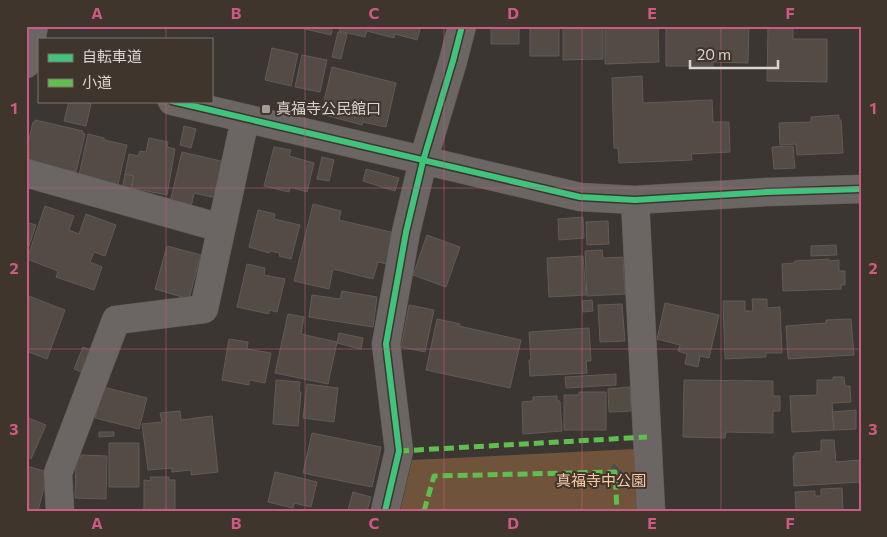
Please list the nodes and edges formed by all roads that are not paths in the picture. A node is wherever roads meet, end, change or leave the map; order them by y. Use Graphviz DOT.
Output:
graph roads {
  1 [pos="34,26"];
  2 [pos="462,26"];
  3 [pos="26,66"];
  4 [pos="38,70"];
  5 [pos="176,102"];
  6 [pos="245,119"];
  7 [pos="423,160"];
  8 [pos="26,173"];
  9 [pos="861,188"];
  10 [pos="635,200"];
  11 [pos="221,228"];
  12 [pos="60,511"];
  13 [pos="385,511"];
  14 [pos="651,511"];
  1 -- 3 [label="street"];
  2 -- 7 [label="street"];
  3 -- 4 [label="street"];
  5 -- 6 [label="street"];
  6 -- 7 [label="street"];
  6 -- 11 [label="street"];
  7 -- 10 [label="street"];
  7 -- 13 [label="street"];
  8 -- 11 [label="street"];
  9 -- 10 [label="street"];
  10 -- 14 [label="street"];
  11 -- 12 [label="street"];
}
